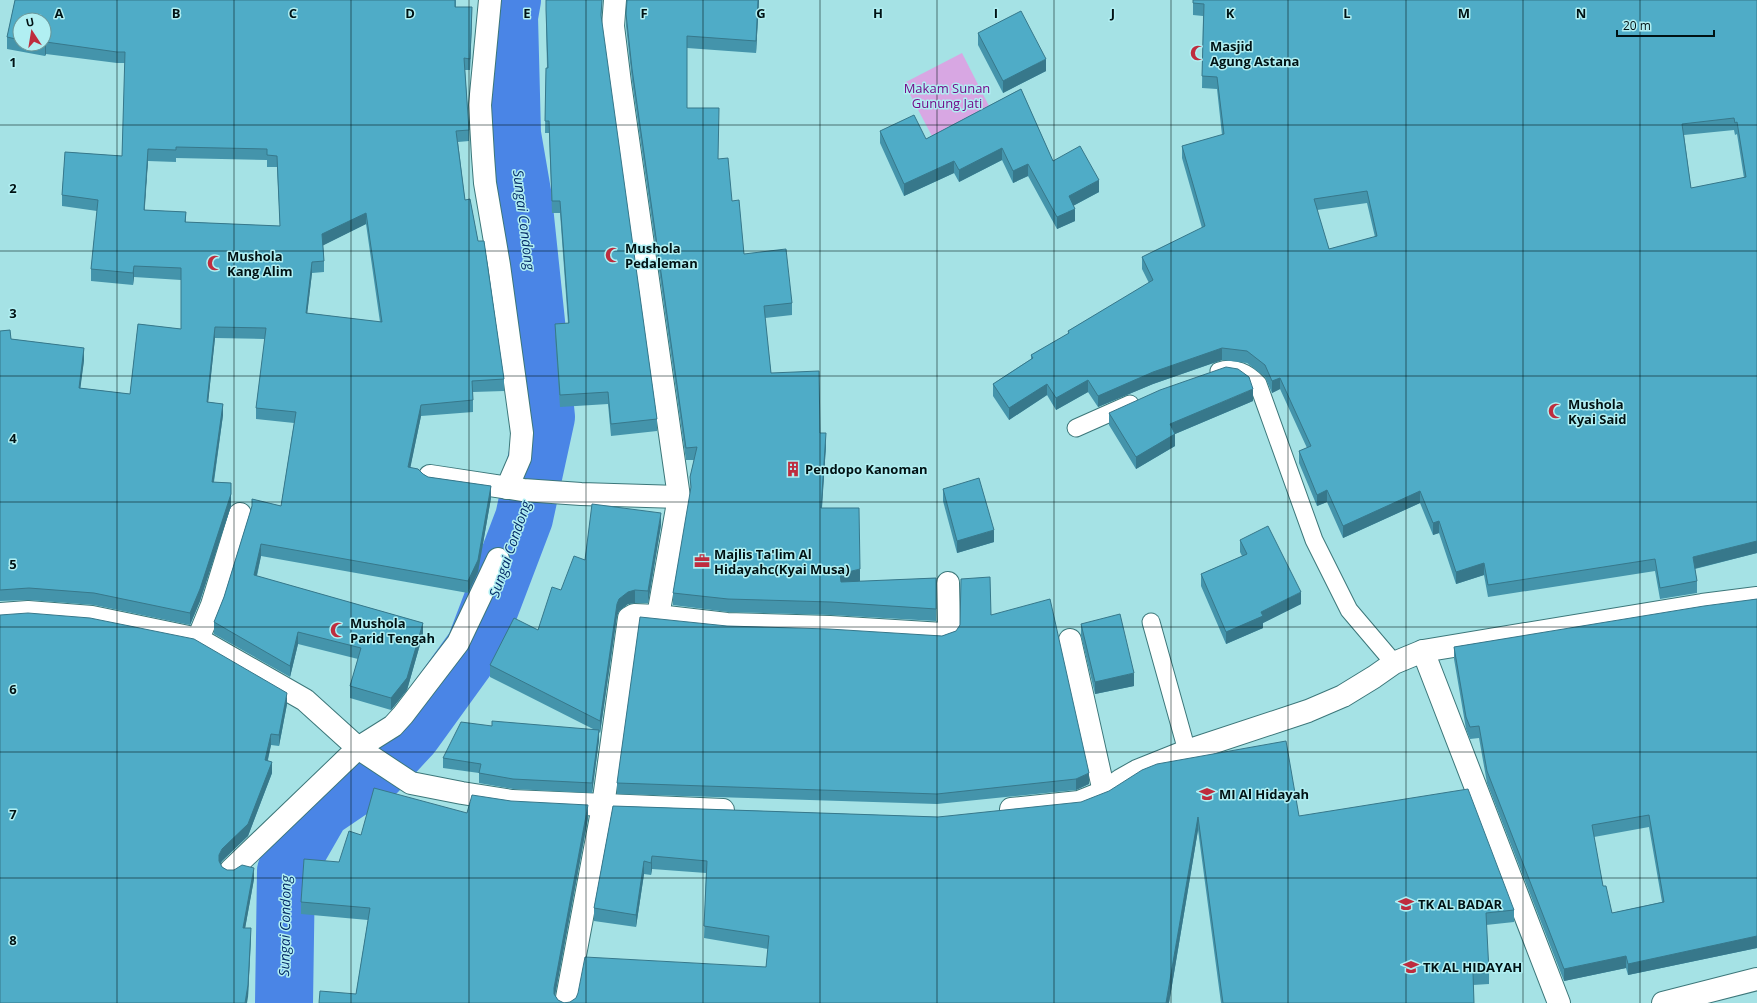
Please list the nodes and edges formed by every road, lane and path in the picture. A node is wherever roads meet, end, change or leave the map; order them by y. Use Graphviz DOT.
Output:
graph roads {
  1 [pos="490,0"];
  2 [pos="615,0"];
  3 [pos="1204,376"];
  4 [pos="1142,399"];
  5 [pos="1076,428"];
  6 [pos="430,476"];
  7 [pos="515,489"];
  8 [pos="679,497"];
  9 [pos="240,514"];
  10 [pos="498,559"];
  11 [pos="948,583"];
  12 [pos="1757,598"];
  13 [pos="0,614"];
  14 [pos="658,616"];
  15 [pos="1151,622"];
  16 [pos="198,639"];
  17 [pos="1070,640"];
  18 [pos="1423,652"];
  19 [pos="1394,663"];
  20 [pos="1187,751"];
  21 [pos="363,752"];
  22 [pos="1104,792"];
  23 [pos="603,806"];
  24 [pos="746,811"];
  25 [pos="992,812"];
  26 [pos="231,870"];
  27 [pos="1757,979"];
  28 [pos="566,1003"];
  29 [pos="1559,1003"];
  30 [pos="1663,1003"];
  1 -- 7 [label="street"];
  2 -- 8 [label="street"];
  3 -- 19 [label="lane"];
  4 -- 5 [label="lane"];
  6 -- 7 [label="street"];
  7 -- 8 [label="street"];
  8 -- 14 [label="street"];
  9 -- 16 [label="street"];
  10 -- 21 [label="street"];
  11 -- 14 [label="street"];
  12 -- 18 [label="street"];
  13 -- 16 [label="street"];
  14 -- 23 [label="street"];
  15 -- 20 [label="lane"];
  16 -- 21 [label="street"];
  17 -- 22 [label="street"];
  18 -- 19 [label="street"];
  18 -- 29 [label="street"];
  19 -- 20 [label="street"];
  20 -- 22 [label="street"];
  21 -- 23 [label="street"];
  21 -- 26 [label="street"];
  22 -- 25 [label="street"];
  23 -- 24 [label="street"];
  23 -- 28 [label="street"];
  27 -- 30 [label="street"];
}
